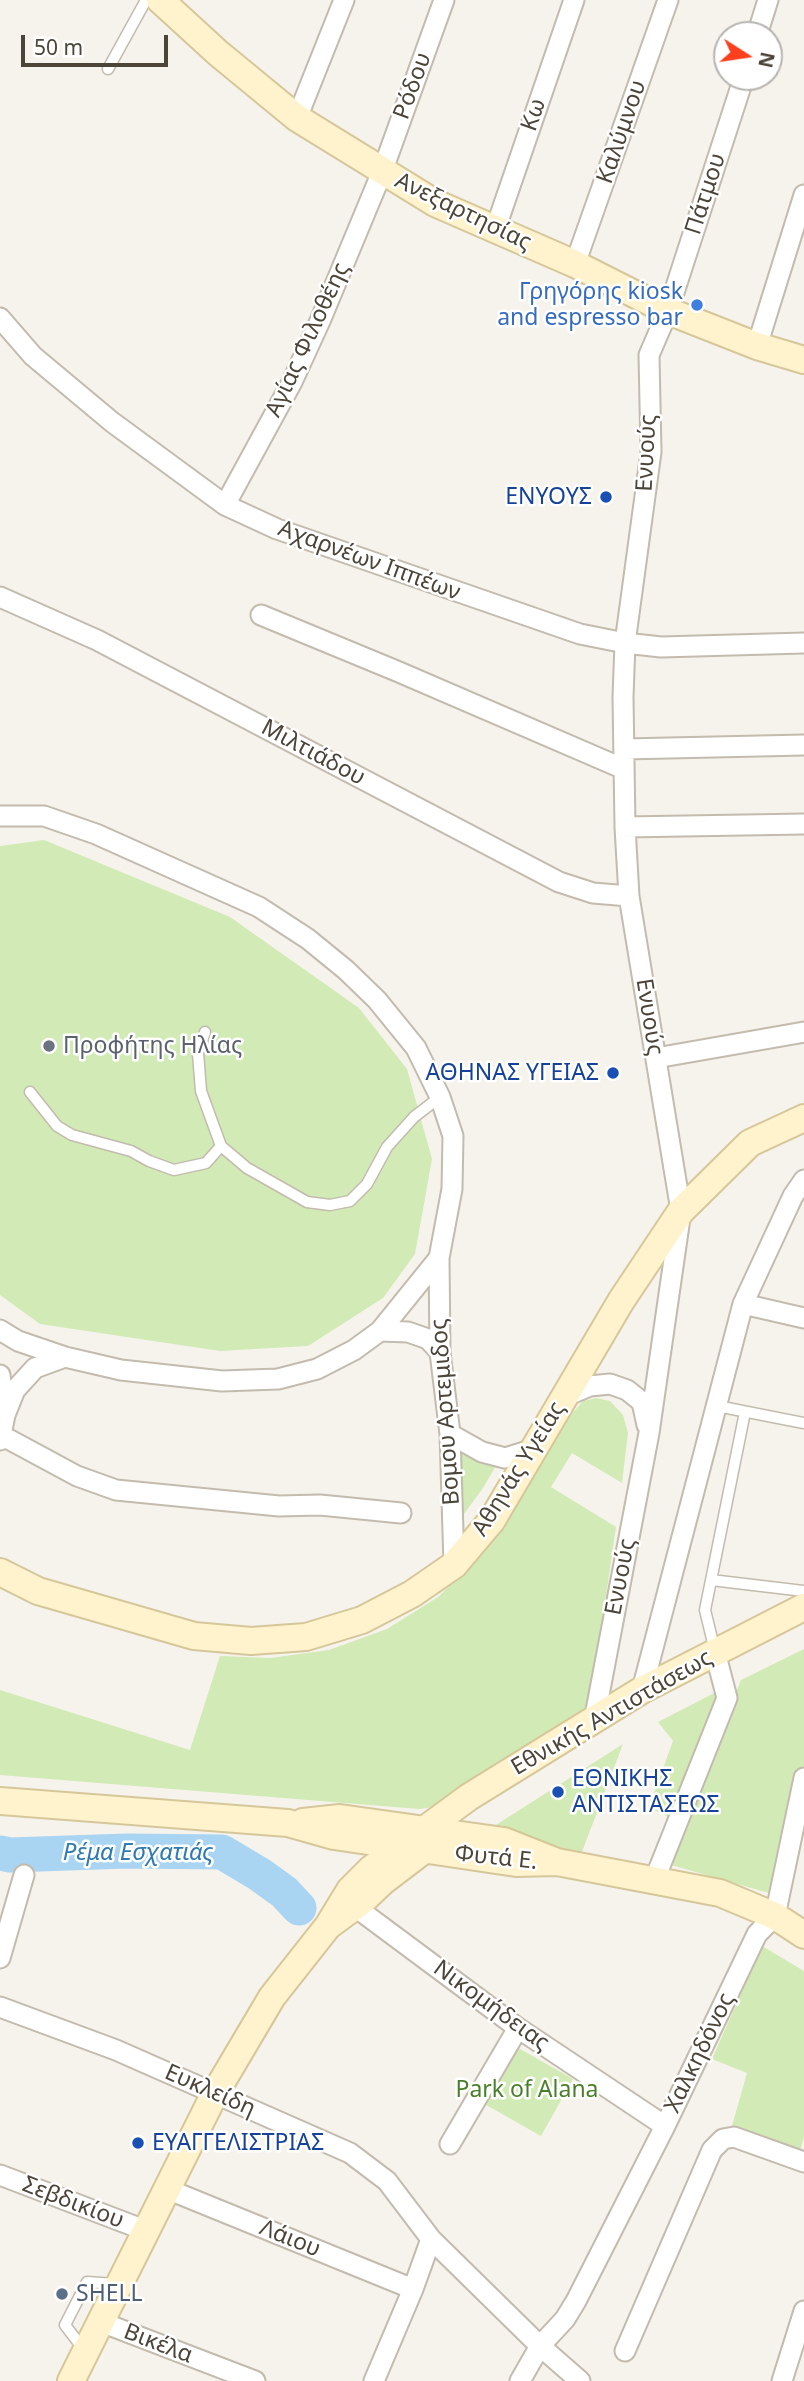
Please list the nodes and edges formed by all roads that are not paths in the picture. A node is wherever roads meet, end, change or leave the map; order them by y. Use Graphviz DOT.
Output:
graph roads {
  1 [pos="146,0"];
  2 [pos="160,0"];
  3 [pos="344,0"];
  4 [pos="444,0"];
  5 [pos="574,0"];
  6 [pos="668,0"];
  7 [pos="768,0"];
  8 [pos="184,9"];
  9 [pos="761,21"];
  10 [pos="108,69"];
  11 [pos="739,91"];
  12 [pos="297,118"];
  13 [pos="382,172"];
  14 [pos="804,195"];
  15 [pos="495,230"];
  16 [pos="575,264"];
  17 [pos="668,311"];
  18 [pos="0,318"];
  19 [pos="757,346"];
  20 [pos="804,360"];
  21 [pos="225,505"];
  22 [pos="0,597"];
  23 [pos="261,615"];
  24 [pos="625,643"];
  25 [pos="804,643"];
  26 [pos="804,745"];
  27 [pos="624,748"];
  28 [pos="624,769"];
  29 [pos="0,816"];
  30 [pos="804,824"];
  31 [pos="625,827"];
  32 [pos="629,896"];
  33 [pos="205,1032"];
  34 [pos="804,1032"];
  35 [pos="656,1058"];
  36 [pos="30,1092"];
  37 [pos="440,1097"];
  38 [pos="804,1118"];
  39 [pos="221,1146"];
  40 [pos="800,1191"];
  41 [pos="681,1211"];
  42 [pos="439,1258"];
  43 [pos="743,1304"];
  44 [pos="804,1318"];
  45 [pos="0,1330"];
  46 [pos="380,1331"];
  47 [pos="440,1352"];
  48 [pos="65,1357"];
  49 [pos="0,1375"];
  50 [pos="566,1396"];
  51 [pos="717,1406"];
  52 [pos="745,1412"];
  53 [pos="5,1415"];
  54 [pos="804,1423"];
  55 [pos="649,1433"];
  56 [pos="450,1434"];
  57 [pos="1,1437"];
  58 [pos="534,1449"];
  59 [pos="401,1513"];
  60 [pos="454,1565"];
  61 [pos="0,1572"];
  62 [pos="711,1580"];
  63 [pos="804,1591"];
  64 [pos="804,1607"];
  65 [pos="715,1652"];
  66 [pos="642,1690"];
  67 [pos="594,1721"];
  68 [pos="804,1778"];
  69 [pos="0,1801"];
  70 [pos="288,1824"];
  71 [pos="334,1836"];
  72 [pos="417,1841"];
  73 [pos="24,1875"];
  74 [pos="654,1881"];
  75 [pos="352,1898"];
  76 [pos="775,1916"];
  77 [pos="804,1936"];
  78 [pos="0,1958"];
  79 [pos="0,2007"];
  80 [pos="518,2028"];
  81 [pos="214,2095"];
  82 [pos="665,2126"];
  83 [pos="450,2144"];
  84 [pos="804,2162"];
  85 [pos="0,2175"];
  86 [pos="167,2189"];
  87 [pos="147,2231"];
  88 [pos="431,2239"];
  89 [pos="119,2285"];
  90 [pos="413,2289"];
  91 [pos="804,2311"];
  92 [pos="101,2322"];
  93 [pos="540,2346"];
  94 [pos="625,2351"];
  95 [pos="86,2353"];
  96 [pos="71,2381"];
  97 [pos="255,2381"];
  98 [pos="374,2381"];
  99 [pos="520,2381"];
  100 [pos="580,2381"];
  101 [pos="782,2381"];
  1 -- 10 [label="lane"];
  2 -- 8 [label="street, Ανεξαρτησίας"];
  3 -- 12 [label="street"];
  4 -- 13 [label="street, Ρόδου"];
  5 -- 15 [label="street, Κω"];
  6 -- 16 [label="street, Καλύμνου"];
  7 -- 9 [label="street"];
  8 -- 12 [label="street, Ανεξαρτησίας"];
  11 -- 17 [label="street, Πάτμου"];
  12 -- 13 [label="street, Ανεξαρτησίας"];
  13 -- 15 [label="street, Ανεξαρτησίας"];
  13 -- 21 [label="street, Αγίας Φιλοθέης"];
  14 -- 19 [label="street"];
  15 -- 16 [label="street, Ανεξαρτησίας"];
  16 -- 17 [label="street, Ανεξαρτησίας"];
  17 -- 19 [label="street, Ανεξαρτησίας"];
  17 -- 24 [label="street, Ενυούς"];
  18 -- 21 [label="street, Αχαρνέων Ιππέων"];
  19 -- 20 [label="street, Ανεξαρτησίας"];
  21 -- 24 [label="street, Αχαρνέων Ιππέων"];
  22 -- 32 [label="street, Μιλτιάδου"];
  23 -- 28 [label="street"];
  24 -- 25 [label="street, Αχαρνέων Ιππέων"];
  24 -- 27 [label="street, Ενυούς"];
  26 -- 27 [label="street"];
  27 -- 28 [label="street, Ενυούς"];
  28 -- 31 [label="street, Ενυούς"];
  29 -- 37 [label="street, Βομου Αρτεμιδος"];
  30 -- 31 [label="street"];
  31 -- 32 [label="street, Ενυούς"];
  32 -- 35 [label="street, Ενυούς"];
  33 -- 39 [label="lane"];
  34 -- 35 [label="street"];
  35 -- 41 [label="street, Ενυούς"];
  36 -- 39 [label="lane"];
  37 -- 39 [label="lane"];
  37 -- 42 [label="street, Βομου Αρτεμιδος"];
  38 -- 41 [label="street, Αθηνάς Υγείας"];
  40 -- 43 [label="street"];
  41 -- 50 [label="street, Αθηνάς Υγείας"];
  41 -- 55 [label="street, Ενυούς"];
  42 -- 46 [label="street"];
  42 -- 47 [label="street, Βομου Αρτεμιδος"];
  43 -- 44 [label="street"];
  43 -- 51 [label="street"];
  45 -- 48 [label="street"];
  46 -- 47 [label="street"];
  46 -- 48 [label="street"];
  47 -- 56 [label="street, Βομου Αρτεμιδος"];
  48 -- 53 [label="street"];
  49 -- 53 [label="street"];
  50 -- 55 [label="street"];
  50 -- 58 [label="street, Αθηνάς Υγείας"];
  51 -- 52 [label="lane"];
  51 -- 66 [label="street"];
  52 -- 54 [label="lane"];
  52 -- 62 [label="lane"];
  53 -- 57 [label="street"];
  55 -- 67 [label="street, Ενυούς"];
  56 -- 58 [label="street"];
  56 -- 60 [label="street, Βομου Αρτεμιδος"];
  57 -- 59 [label="street"];
  58 -- 60 [label="street, Αθηνάς Υγείας"];
  60 -- 61 [label="street, Αθηνάς Υγείας"];
  62 -- 63 [label="lane"];
  62 -- 65 [label="lane"];
  64 -- 65 [label="street, Εθνικής Αντιστάσεως"];
  65 -- 66 [label="street, Εθνικής Αντιστάσεως"];
  65 -- 74 [label="street"];
  66 -- 67 [label="street, Εθνικής Αντιστάσεως"];
  67 -- 72 [label="street, Εθνικής Αντιστάσεως"];
  68 -- 76 [label="street, Χαλκηδόνος"];
  69 -- 70 [label="street, Φυτά Ε."];
  70 -- 71 [label="street, Φυτά Ε."];
  70 -- 72 [label="street, Φυτά Ε."];
  71 -- 72 [label="street, Φυτά Ε."];
  71 -- 75 [label="street"];
  72 -- 74 [label="street, Φυτά Ε."];
  72 -- 75 [label="street, Εθνικής Αντιστάσεως"];
  73 -- 78 [label="street"];
  74 -- 76 [label="street, Φυτά Ε."];
  75 -- 80 [label="street, Νικομήδειας"];
  75 -- 81 [label="street, Εθνικής Αντιστάσεως"];
  76 -- 77 [label="street, Φυτά Ε."];
  76 -- 82 [label="street, Χαλκηδόνος"];
  79 -- 81 [label="street, Ευκλείδη"];
  80 -- 82 [label="street, Νικομήδειας"];
  80 -- 83 [label="street"];
  81 -- 86 [label="street, Εθνικής Αντιστάσεως"];
  81 -- 88 [label="street, Ευκλείδη"];
  82 -- 93 [label="street, Χαλκηδόνος"];
  84 -- 94 [label="street"];
  85 -- 87 [label="street, Σεβδικίου"];
  86 -- 87 [label="street, Εθνικής Αντιστάσεως"];
  86 -- 90 [label="street, Λάιου"];
  87 -- 89 [label="street, Εθνικής Αντιστάσεως"];
  88 -- 90 [label="street"];
  88 -- 93 [label="street, Ευκλείδη"];
  89 -- 92 [label="street, Εθνικής Αντιστάσεως"];
  89 -- 95 [label="lane"];
  90 -- 98 [label="street"];
  91 -- 101 [label="street"];
  92 -- 95 [label="street, Εθνικής Αντιστάσεως"];
  92 -- 97 [label="street, Βικέλα"];
  93 -- 99 [label="street, Χαλκηδόνος"];
  93 -- 100 [label="street, Ευκλείδη"];
  95 -- 96 [label="street, Εθνικής Αντιστάσεως"];
}
